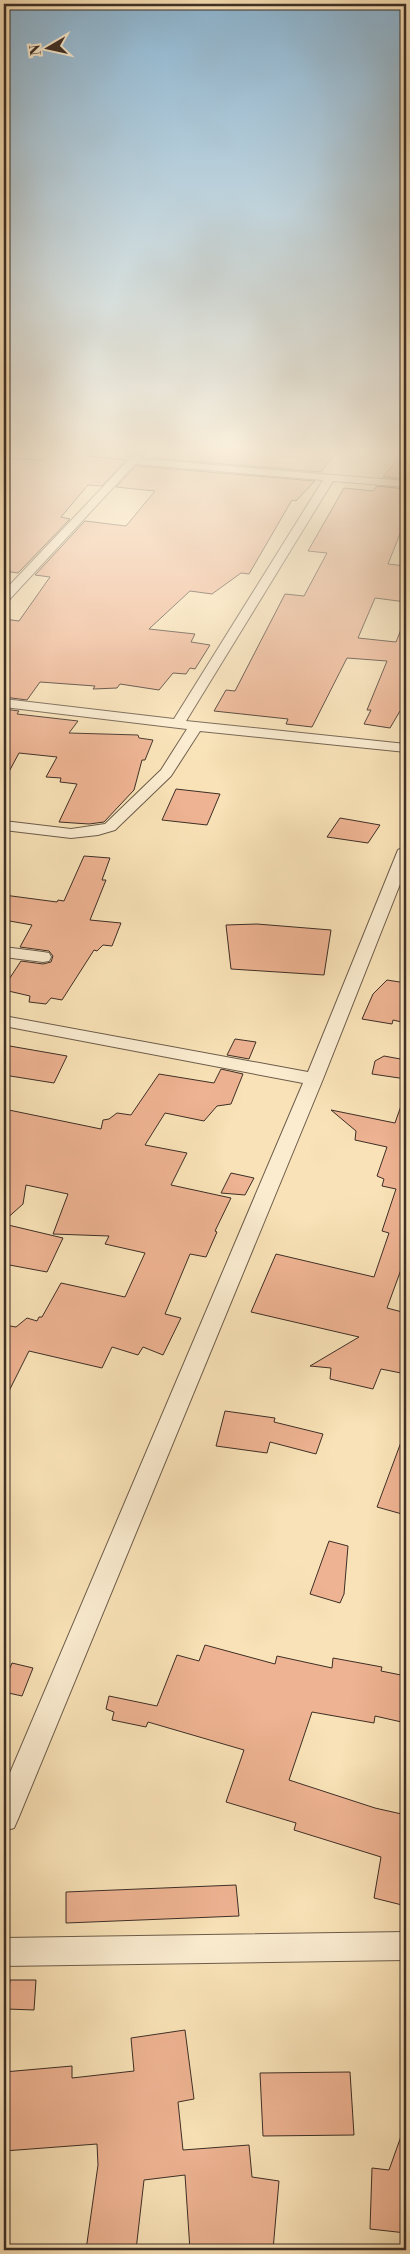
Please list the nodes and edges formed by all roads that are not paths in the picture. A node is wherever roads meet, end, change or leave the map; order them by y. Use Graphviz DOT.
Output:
graph roads {
  1 [pos="45,554"];
  2 [pos="283,554"];
  3 [pos="4,598"];
  4 [pos="4,703"];
  5 [pos="178,723"];
  6 [pos="196,726"];
  7 [pos="406,748"];
  8 [pos="4,826"];
  9 [pos="406,850"];
  10 [pos="4,952"];
  11 [pos="43,958"];
  12 [pos="4,1021"];
  13 [pos="314,1079"];
  14 [pos="4,1819"];
  15 [pos="406,1946"];
  16 [pos="4,1952"];
  1 -- 3 [label="street"];
  2 -- 5 [label="street"];
  4 -- 5 [label="street"];
  5 -- 6 [label="street"];
  6 -- 7 [label="street"];
  6 -- 8 [label="street"];
  9 -- 13 [label="street"];
  10 -- 11 [label="street"];
  12 -- 13 [label="street"];
  13 -- 14 [label="street"];
  15 -- 16 [label="street"];
}
